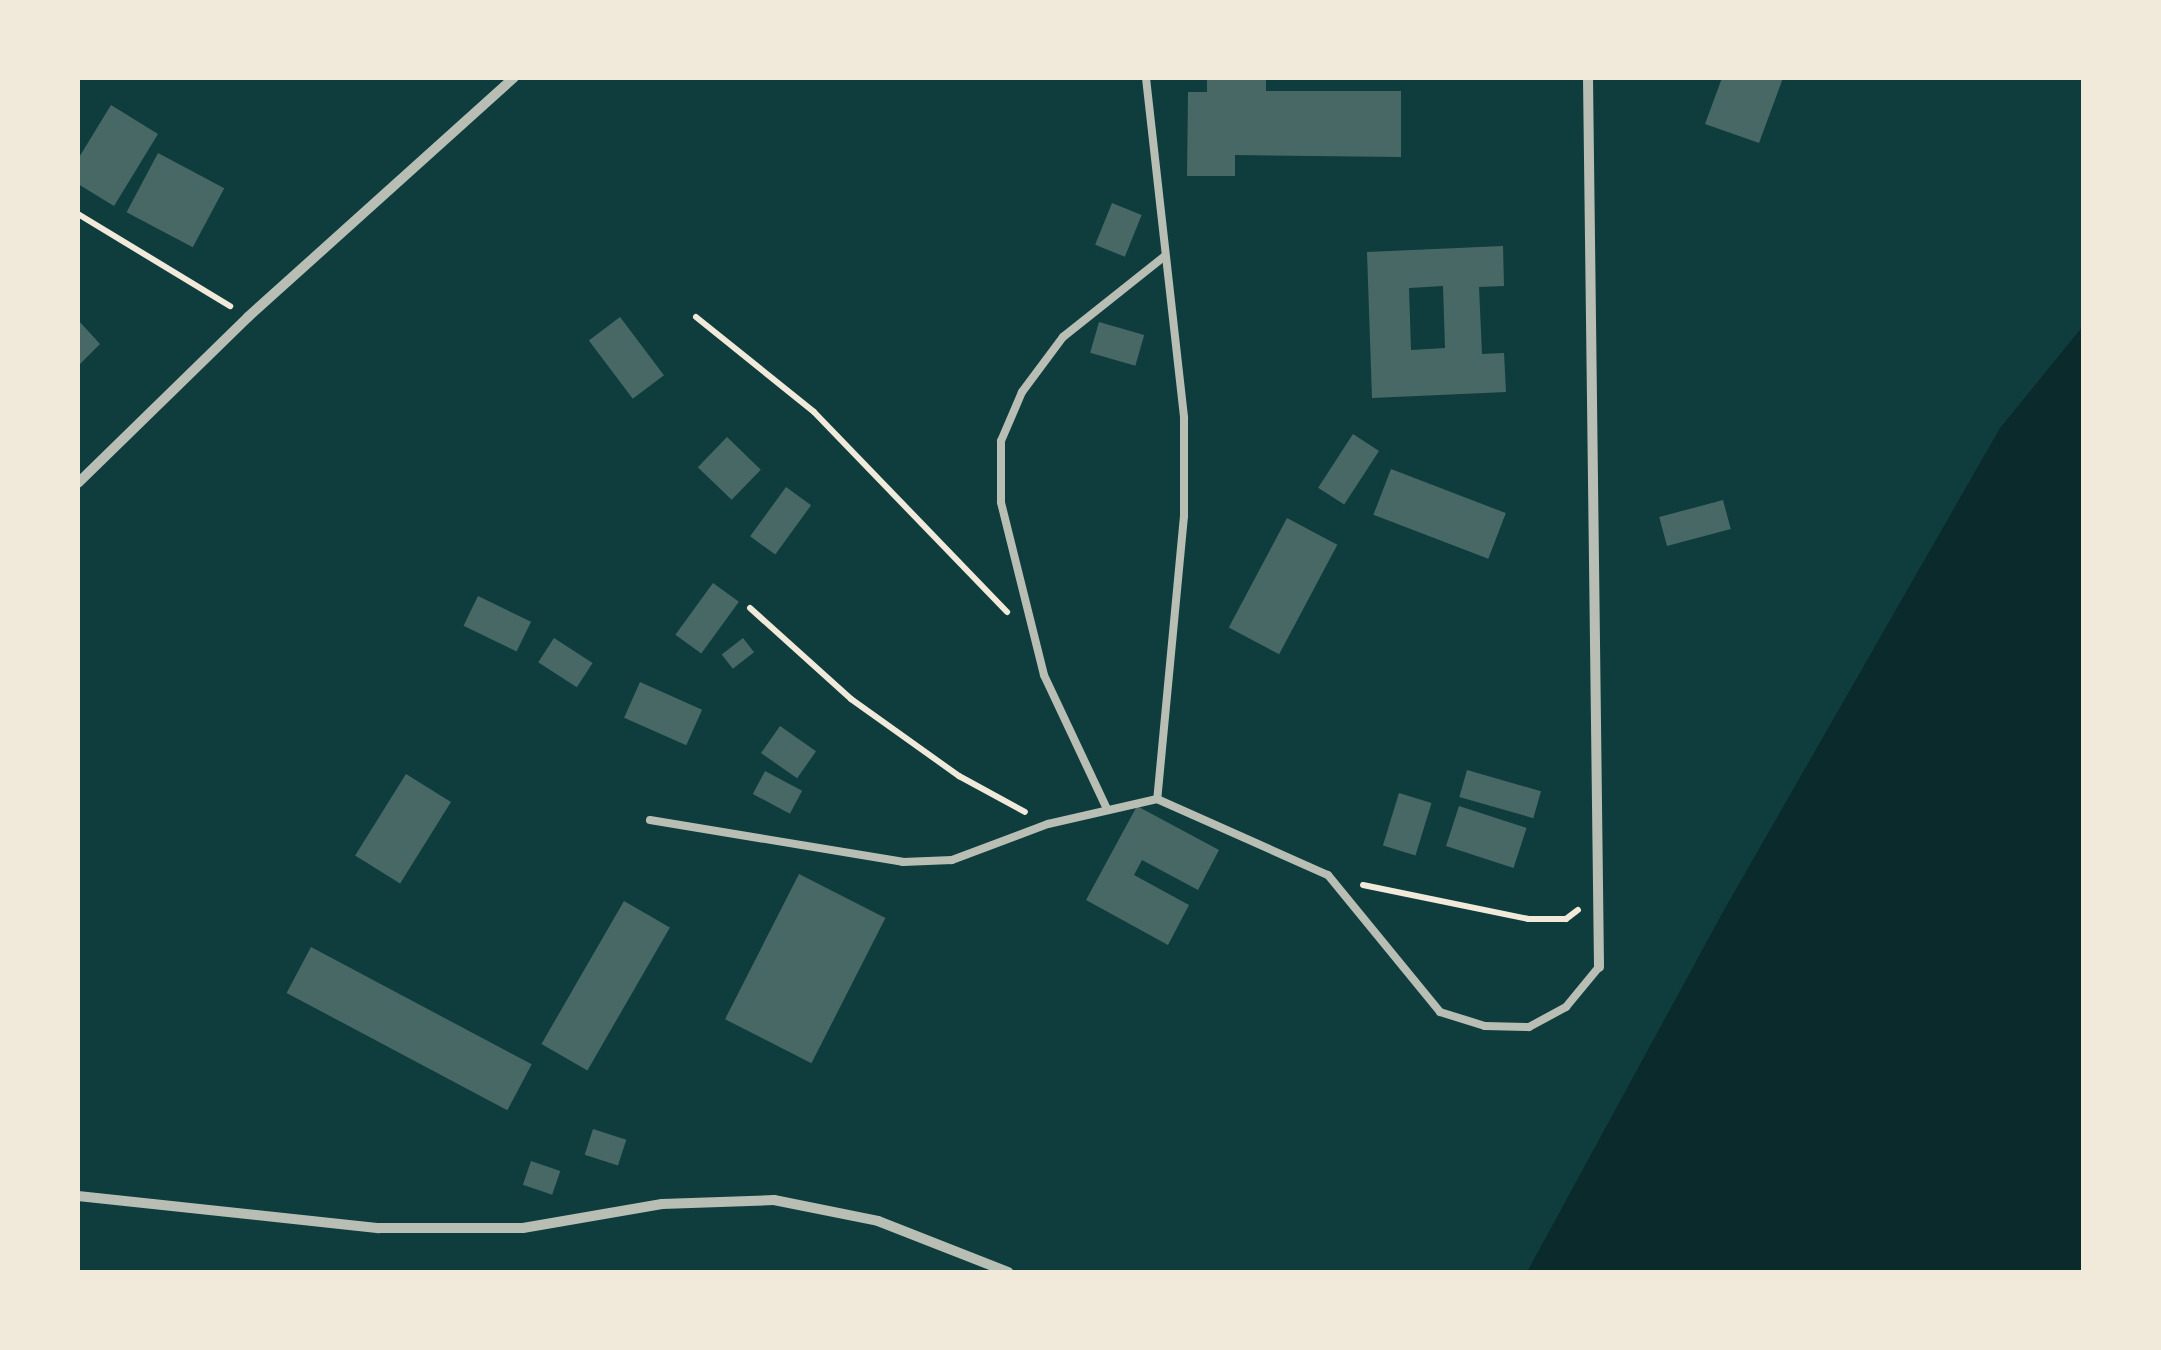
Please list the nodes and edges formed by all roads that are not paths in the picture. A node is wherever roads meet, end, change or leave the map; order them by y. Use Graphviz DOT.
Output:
graph roads {
  1 [pos="513,78"];
  2 [pos="1146,78"];
  3 [pos="1588,78"];
  4 [pos="1165,256"];
  5 [pos="78,483"];
  6 [pos="1157,800"];
  7 [pos="1107,810"];
  8 [pos="650,820"];
  9 [pos="1599,966"];
  10 [pos="78,1196"];
  11 [pos="1008,1272"];
  1 -- 5 [label="street"];
  2 -- 4 [label="lane"];
  3 -- 9 [label="street"];
  4 -- 6 [label="lane"];
  4 -- 7 [label="lane"];
  6 -- 7 [label="lane"];
  6 -- 9 [label="lane"];
  7 -- 8 [label="lane"];
  10 -- 11 [label="street"];
}
